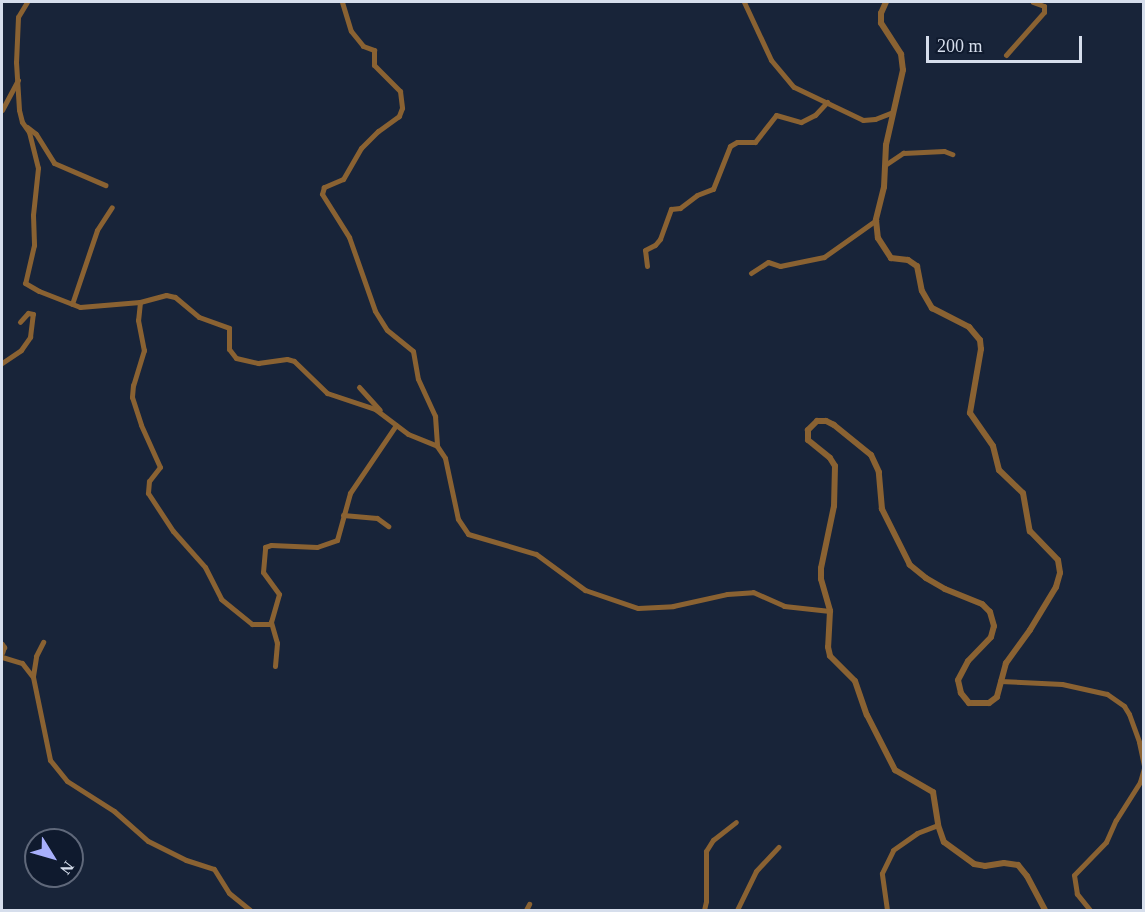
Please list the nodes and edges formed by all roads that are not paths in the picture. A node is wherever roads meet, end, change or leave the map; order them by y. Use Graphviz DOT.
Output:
graph roads {
  1 [pos="27,2"];
  2 [pos="342,2"];
  3 [pos="744,2"];
  4 [pos="886,2"];
  5 [pos="1033,2"];
  6 [pos="1006,55"];
  7 [pos="18,80"];
  8 [pos="826,102"];
  9 [pos="2,110"];
  10 [pos="893,112"];
  11 [pos="22,122"];
  12 [pos="952,153"];
  13 [pos="884,166"];
  14 [pos="105,185"];
  15 [pos="112,207"];
  16 [pos="876,220"];
  17 [pos="647,266"];
  18 [pos="751,273"];
  19 [pos="140,302"];
  20 [pos="72,304"];
  21 [pos="21,322"];
  22 [pos="2,363"];
  23 [pos="359,387"];
  24 [pos="383,414"];
  25 [pos="396,425"];
  26 [pos="437,446"];
  27 [pos="343,516"];
  28 [pos="388,526"];
  29 [pos="830,611"];
  30 [pos="271,624"];
  31 [pos="43,642"];
  32 [pos="2,644"];
  33 [pos="2,655"];
  34 [pos="275,666"];
  35 [pos="33,677"];
  36 [pos="1000,681"];
  37 [pos="1143,767"];
  38 [pos="736,822"];
  39 [pos="938,825"];
  40 [pos="778,847"];
  41 [pos="529,904"];
  42 [pos="250,910"];
  43 [pos="526,910"];
  44 [pos="704,910"];
  45 [pos="736,910"];
  46 [pos="887,910"];
  47 [pos="1045,910"];
  48 [pos="1090,910"];
  1 -- 7 [label="street"];
  2 -- 26 [label="street"];
  3 -- 8 [label="street"];
  4 -- 10 [label="street"];
  5 -- 6 [label="street"];
  7 -- 9 [label="street"];
  7 -- 11 [label="street"];
  8 -- 10 [label="street"];
  8 -- 17 [label="street"];
  10 -- 13 [label="street"];
  11 -- 14 [label="street"];
  11 -- 20 [label="street"];
  12 -- 13 [label="street"];
  13 -- 16 [label="street"];
  15 -- 20 [label="street"];
  16 -- 18 [label="street"];
  16 -- 36 [label="street"];
  19 -- 20 [label="street"];
  19 -- 24 [label="street"];
  19 -- 30 [label="street"];
  21 -- 22 [label="street"];
  23 -- 24 [label="street"];
  24 -- 25 [label="street"];
  25 -- 26 [label="street"];
  25 -- 27 [label="street"];
  26 -- 29 [label="street"];
  27 -- 28 [label="street"];
  27 -- 30 [label="street"];
  29 -- 36 [label="street"];
  29 -- 39 [label="street"];
  30 -- 34 [label="street"];
  31 -- 35 [label="street"];
  32 -- 33 [label="street"];
  33 -- 35 [label="street"];
  35 -- 42 [label="street"];
  36 -- 37 [label="street"];
  37 -- 48 [label="street"];
  38 -- 44 [label="street"];
  39 -- 46 [label="street"];
  39 -- 47 [label="street"];
  40 -- 45 [label="street"];
  41 -- 43 [label="street"];
}
